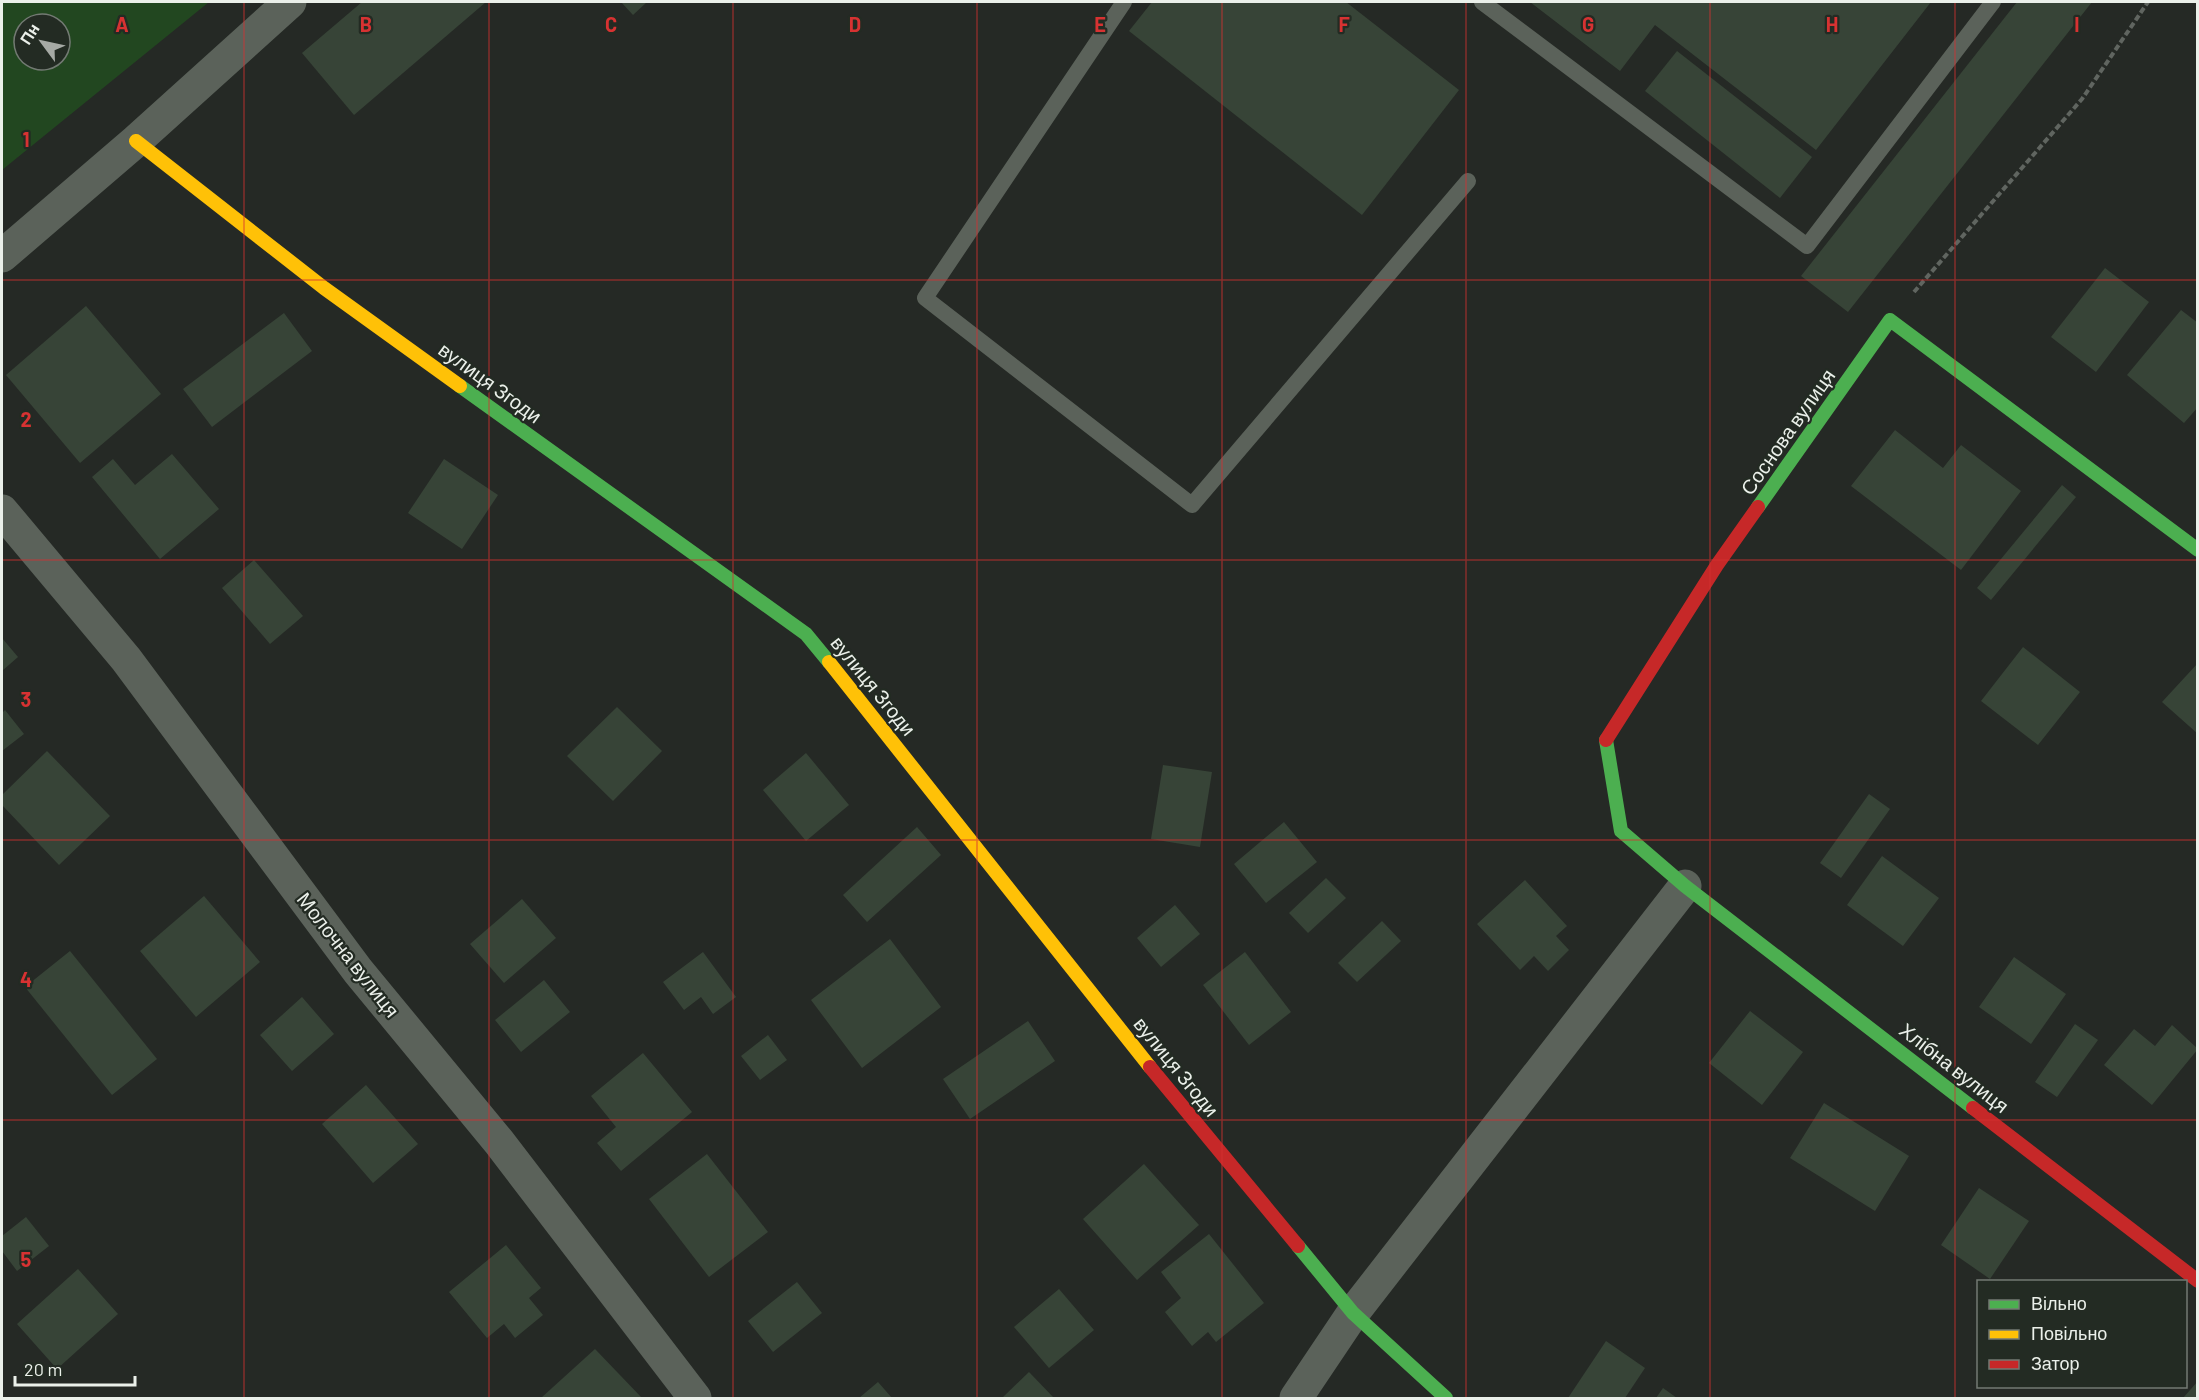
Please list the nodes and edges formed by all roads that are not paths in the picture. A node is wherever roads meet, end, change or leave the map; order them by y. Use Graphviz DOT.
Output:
graph roads {
  1 [pos="290,2"];
  2 [pos="1124,2"];
  3 [pos="1482,2"];
  4 [pos="1993,2"];
  5 [pos="136,141"];
  6 [pos="1468,181"];
  7 [pos="2,256"];
  8 [pos="2,511"];
  9 [pos="2198,550"];
  10 [pos="1685,886"];
  11 [pos="2198,1281"];
  12 [pos="1353,1313"];
  13 [pos="695,1398"];
  14 [pos="1296,1398"];
  15 [pos="1446,1398"];
  1 -- 5 [label="street"];
  2 -- 6 [label="lane"];
  3 -- 4 [label="lane"];
  5 -- 7 [label="street"];
  5 -- 12 [label="street, вулиця Згоди"];
  8 -- 13 [label="street, Молочна вулиця"];
  9 -- 10 [label="street, Соснова вулиця"];
  10 -- 11 [label="street, Хлібна вулиця"];
  10 -- 12 [label="street"];
  12 -- 14 [label="street"];
  12 -- 15 [label="street, вулиця Згоди"];
}
